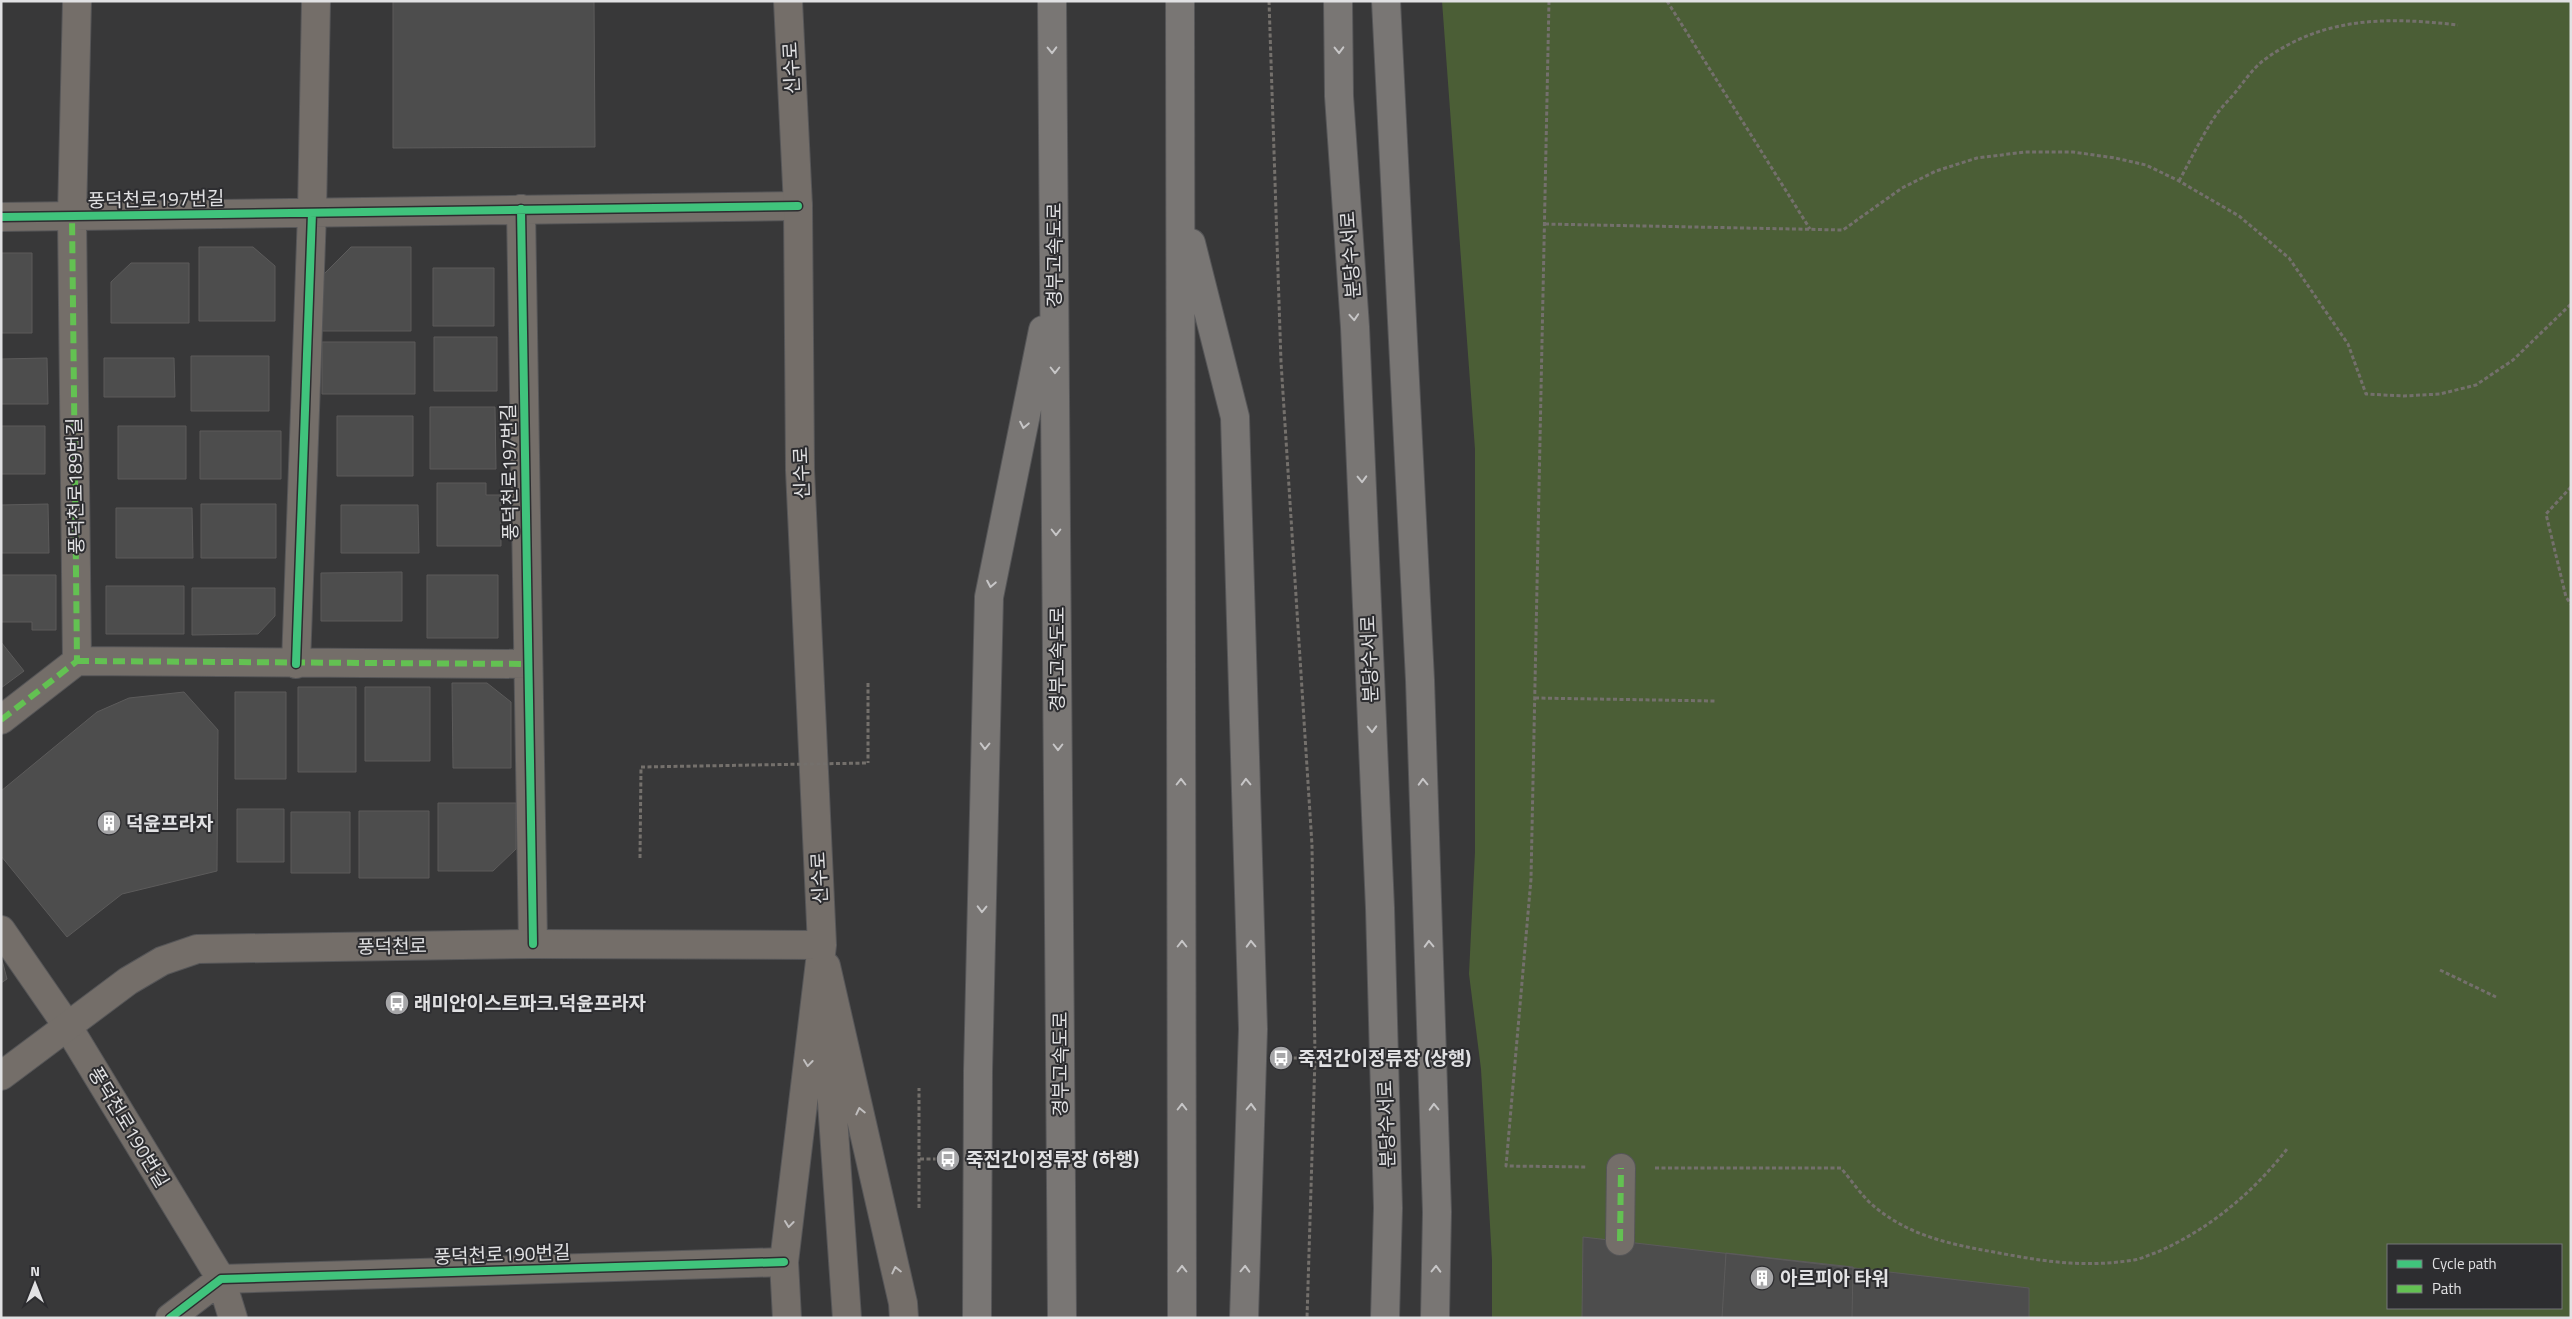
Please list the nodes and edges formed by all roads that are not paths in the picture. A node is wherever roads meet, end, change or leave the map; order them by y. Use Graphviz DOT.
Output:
graph roads {
  1 [pos="76,1"];
  2 [pos="316,1"];
  3 [pos="788,1"];
  4 [pos="1052,1"];
  5 [pos="1180,1"];
  6 [pos="1338,1"];
  7 [pos="1386,1"];
  8 [pos="1181,204"];
  9 [pos="798,206"];
  10 [pos="521,209"];
  11 [pos="312,213"];
  12 [pos="72,216"];
  13 [pos="1,217"];
  14 [pos="1054,274"];
  15 [pos="77,661"];
  16 [pos="296,664"];
  17 [pos="528,664"];
  18 [pos="1,720"];
  19 [pos="1,930"];
  20 [pos="533,944"];
  21 [pos="822,945"];
  22 [pos="68,1027"];
  23 [pos="1,1076"];
  24 [pos="1621,1168"];
  25 [pos="1620,1240"];
  26 [pos="784,1262"];
  27 [pos="221,1279"];
  28 [pos="170,1318"];
  29 [pos="233,1318"];
  30 [pos="787,1318"];
  31 [pos="847,1318"];
  32 [pos="904,1318"];
  33 [pos="977,1318"];
  34 [pos="1062,1318"];
  35 [pos="1182,1318"];
  36 [pos="1244,1318"];
  37 [pos="1385,1318"];
  38 [pos="1435,1318"];
  1 -- 12 [label="street, 풍덕천로189번길"];
  2 -- 11 [label="street"];
  3 -- 9 [label="street, 신수로"];
  4 -- 14 [label="highway, 경부고속도로, one-way"];
  5 -- 8 [label="highway"];
  6 -- 37 [label="highway, 분당수서로, one-way"];
  38 -- 7 [label="highway, one-way"];
  35 -- 8 [label="highway, one-way"];
  36 -- 8 [label="highway, one-way"];
  9 -- 10 [label="street"];
  9 -- 21 [label="street, 신수로"];
  10 -- 11 [label="street, 풍덕천로197번길"];
  10 -- 17 [label="street, 풍덕천로197번길"];
  11 -- 12 [label="street, 풍덕천로197번길"];
  11 -- 16 [label="street"];
  12 -- 13 [label="street, 풍덕천로197번길"];
  12 -- 15 [label="street, 풍덕천로189번길"];
  14 -- 33 [label="highway, one-way"];
  14 -- 34 [label="highway, 경부고속도로, one-way"];
  15 -- 16 [label="street"];
  15 -- 18 [label="street"];
  16 -- 17 [label="street"];
  17 -- 20 [label="street, 풍덕천로197번길"];
  19 -- 22 [label="street"];
  20 -- 21 [label="street, 풍덕천로"];
  20 -- 22 [label="street, 풍덕천로"];
  21 -- 26 [label="street, 신수로, one-way"];
  21 -- 31 [label="street"];
  32 -- 21 [label="street, 신수로, one-way"];
  22 -- 23 [label="street, 풍덕천로"];
  22 -- 27 [label="street, 풍덕천로190번길"];
  24 -- 25 [label="street"];
  26 -- 27 [label="street, 풍덕천로190번길"];
  26 -- 30 [label="street, 신수로"];
  27 -- 28 [label="street"];
  27 -- 29 [label="street, 풍덕천로190번길"];
}
